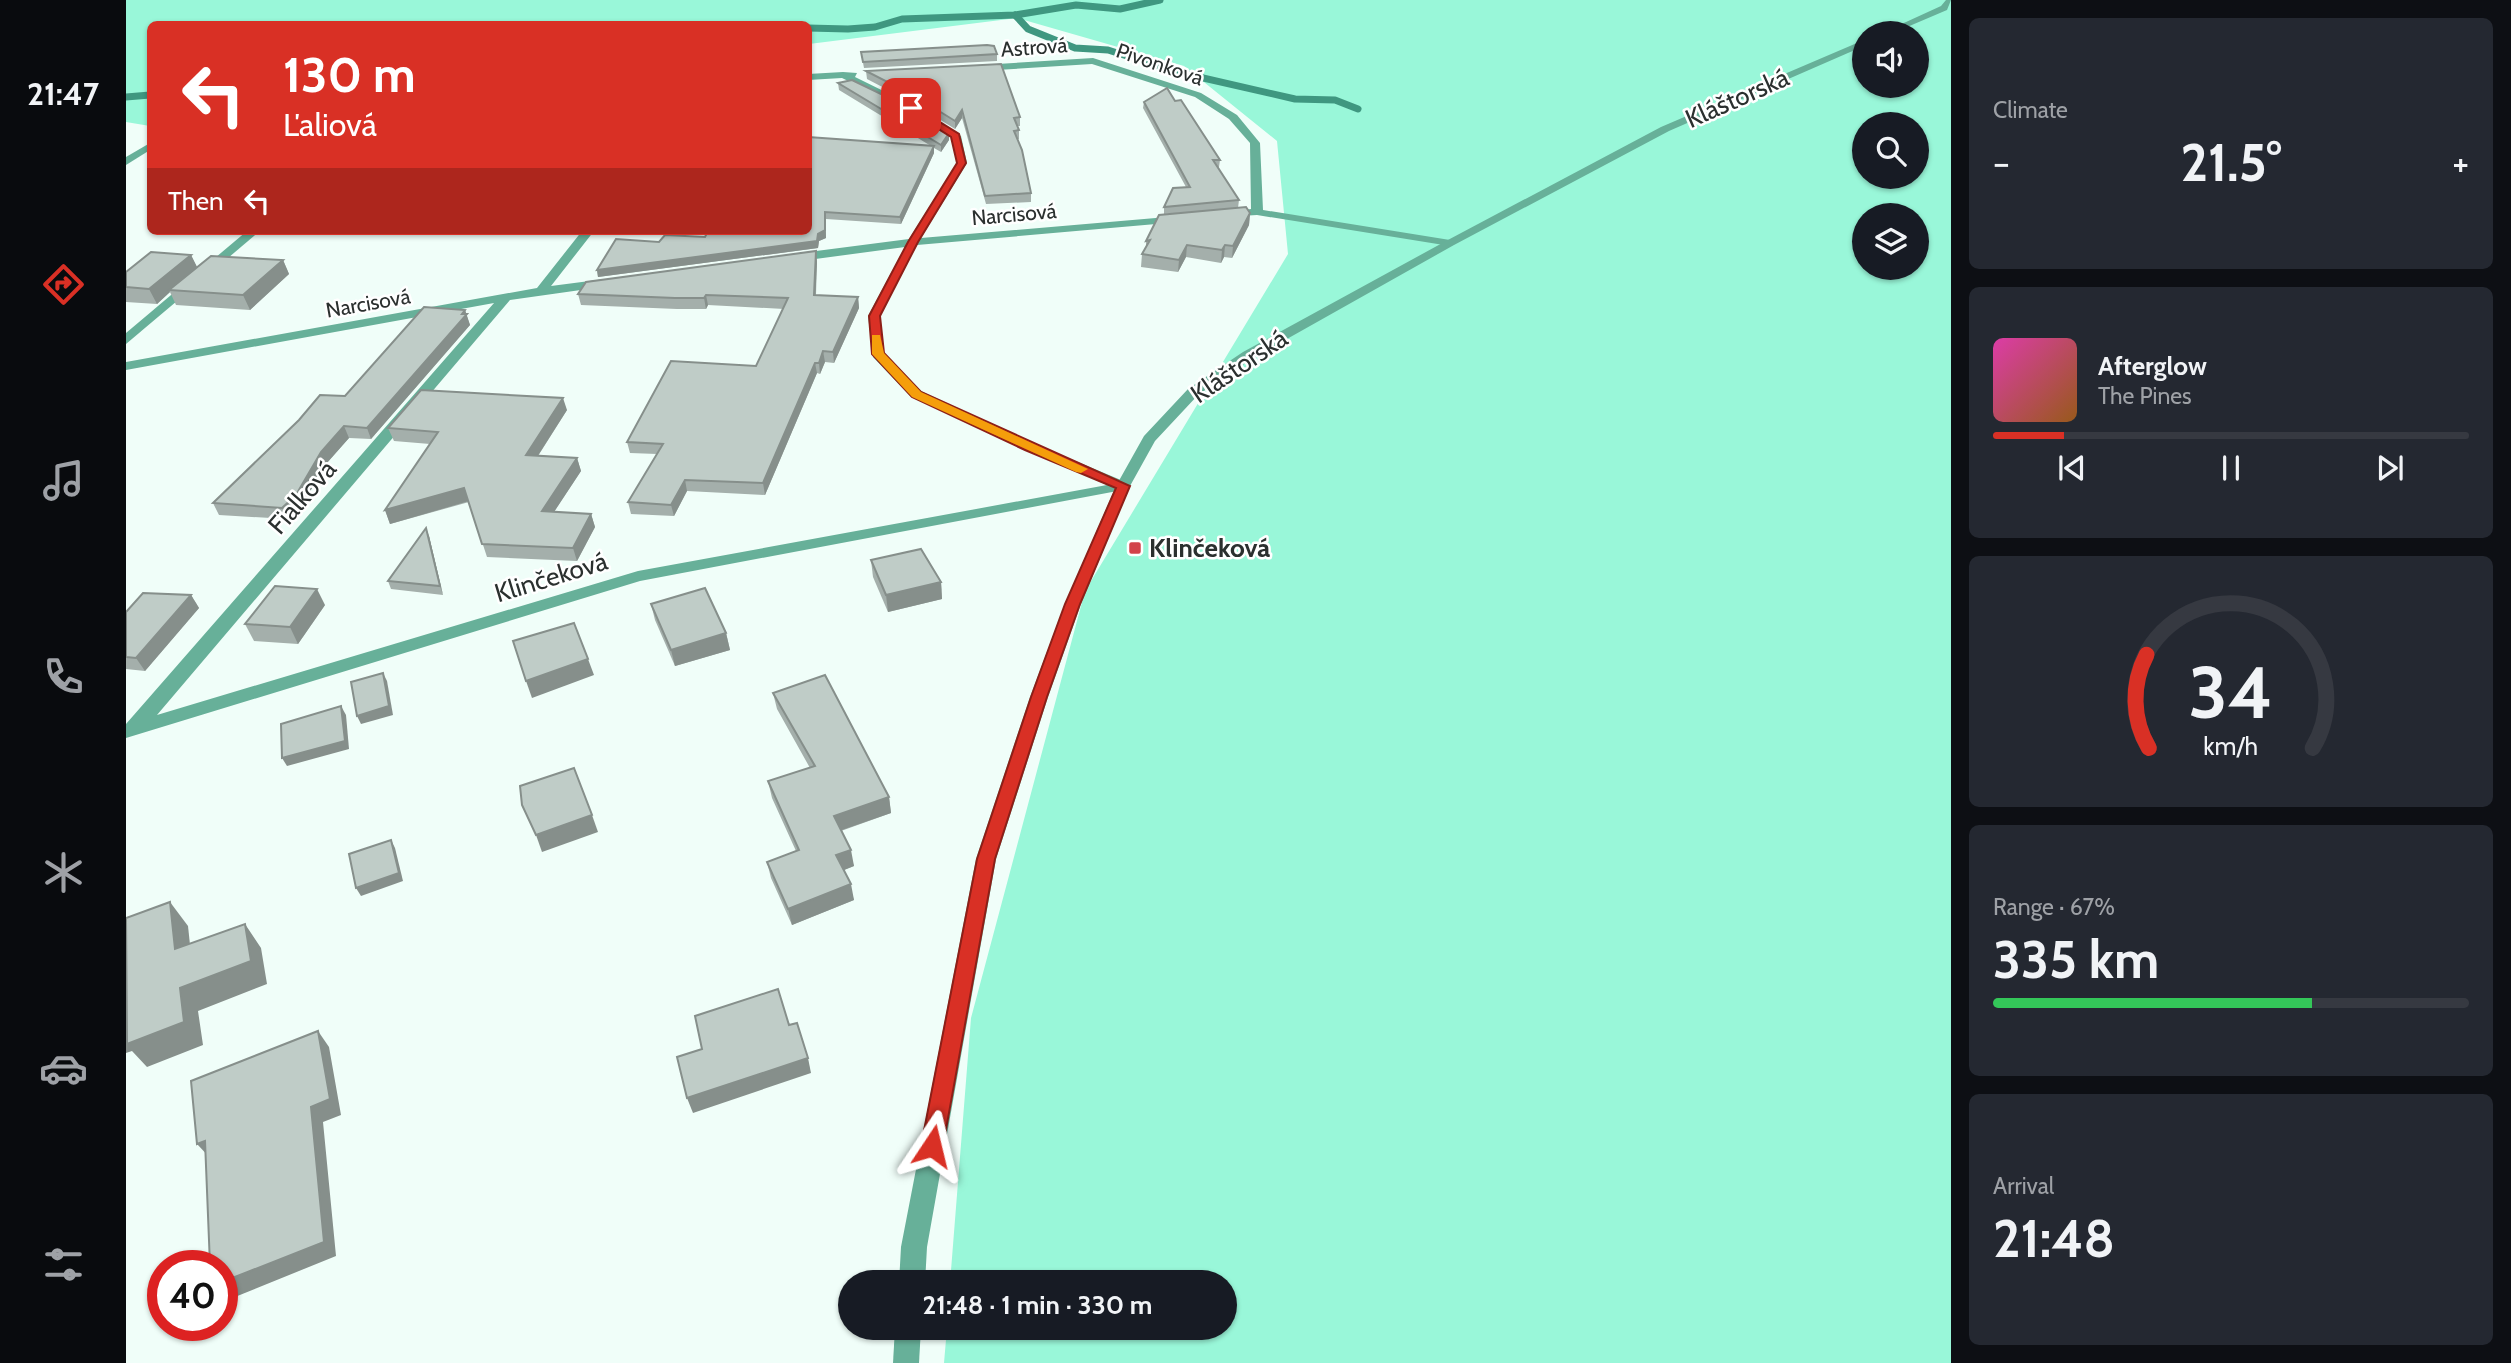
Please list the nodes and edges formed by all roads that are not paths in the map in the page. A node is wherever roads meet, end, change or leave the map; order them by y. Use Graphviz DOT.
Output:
graph roads {
  1 [pos="1950,0"];
  2 [pos="1914,21"];
  3 [pos="1852,48"];
  4 [pos="1093,61"];
  5 [pos="972,68"];
  6 [pos="869,74"];
  7 [pos="843,75"];
  8 [pos="812,77"];
  9 [pos="147,148"];
  10 [pos="126,162"];
  11 [pos="1257,212"];
  12 [pos="1216,216"];
  13 [pos="1188,218"];
  14 [pos="249,235"];
  15 [pos="585,235"];
  16 [pos="913,242"];
  17 [pos="1450,243"];
  18 [pos="775,260"];
  19 [pos="623,280"];
  20 [pos="541,291"];
  21 [pos="505,298"];
  22 [pos="126,340"];
  23 [pos="126,366"];
  24 [pos="1123,486"];
  25 [pos="131,730"];
  26 [pos="913,1270"];
  27 [pos="907,1340"];
  28 [pos="906,1363"];
  1 -- 2 [label="street"];
  3 -- 17 [label="street, Kláštorská"];
  4 -- 5 [label="street, Astrová"];
  4 -- 11 [label="street, Pivonková"];
  6 -- 7 [label="street"];
  7 -- 8 [label="street"];
  7 -- 16 [label="street"];
  9 -- 10 [label="street"];
  11 -- 12 [label="street"];
  11 -- 17 [label="street"];
  13 -- 16 [label="street, Narcisová"];
  14 -- 22 [label="street"];
  15 -- 20 [label="street"];
  16 -- 18 [label="street, Narcisová"];
  16 -- 24 [label="street"];
  17 -- 24 [label="street, Kláštorská"];
  19 -- 20 [label="street, Narcisová"];
  20 -- 21 [label="street, Narcisová"];
  21 -- 23 [label="street, Narcisová"];
  21 -- 25 [label="street, Fialková"];
  24 -- 25 [label="street, Klinčeková"];
  24 -- 26 [label="street, Kláštorská"];
  27 -- 28 [label="street"];
}
